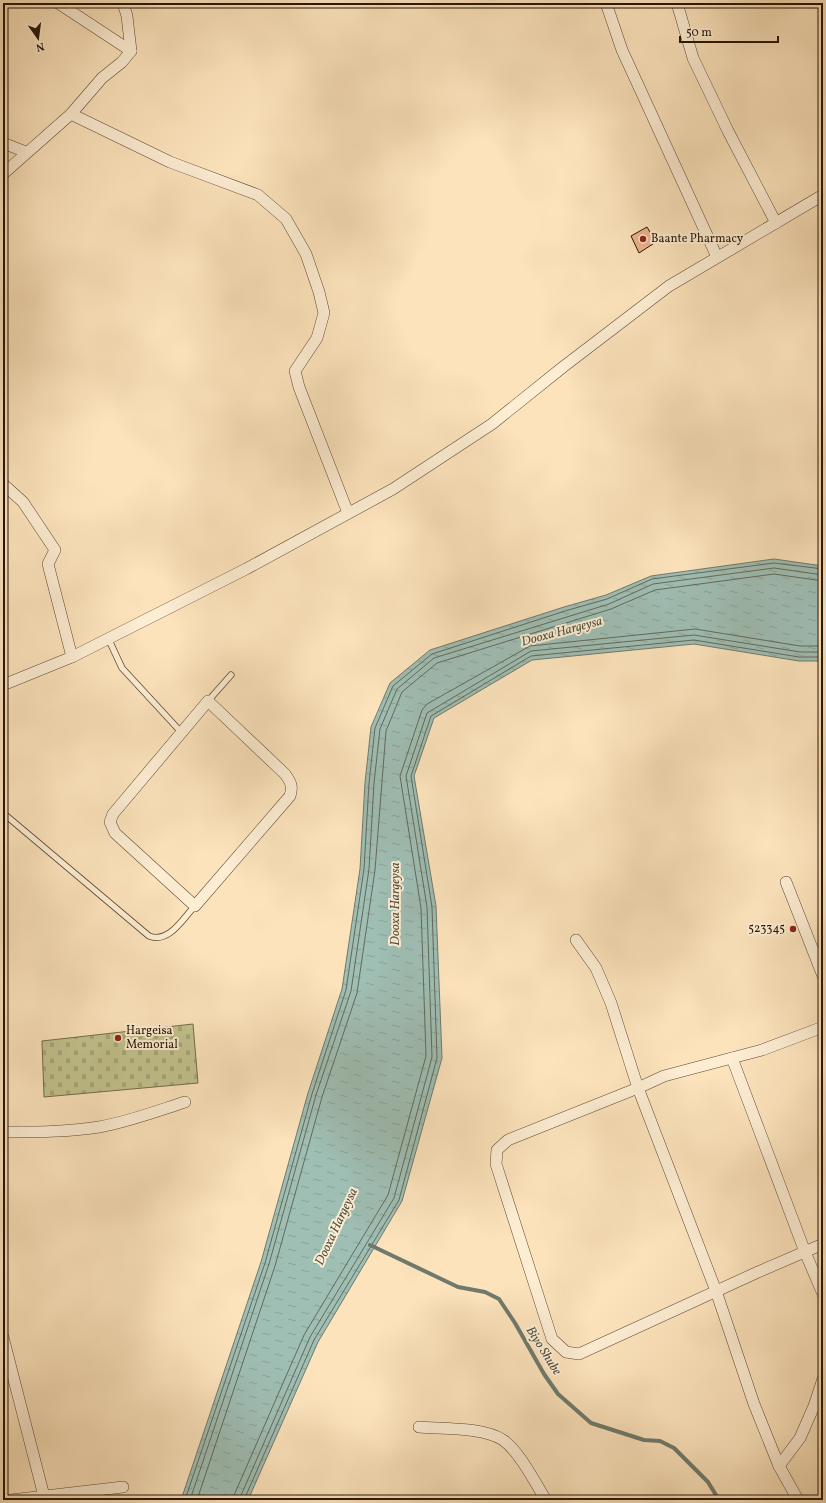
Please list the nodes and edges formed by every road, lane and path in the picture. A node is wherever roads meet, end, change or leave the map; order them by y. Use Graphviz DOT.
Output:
graph roads {
  1 [pos="58,3"];
  2 [pos="123,3"];
  3 [pos="606,3"];
  4 [pos="677,3"];
  5 [pos="131,51"];
  6 [pos="71,114"];
  7 [pos="3,143"];
  8 [pos="26,152"];
  9 [pos="3,174"];
  10 [pos="823,195"];
  11 [pos="776,223"];
  12 [pos="717,258"];
  13 [pos="3,484"];
  14 [pos="348,513"];
  15 [pos="108,638"];
  16 [pos="72,657"];
  17 [pos="230,675"];
  18 [pos="3,685"];
  19 [pos="208,701"];
  20 [pos="181,732"];
  21 [pos="3,813"];
  22 [pos="786,882"];
  23 [pos="195,906"];
  24 [pos="576,940"];
  25 [pos="823,976"];
  26 [pos="823,1027"];
  27 [pos="732,1058"];
  28 [pos="638,1088"];
  29 [pos="185,1102"];
  30 [pos="3,1132"];
  31 [pos="823,1244"];
  32 [pos="805,1252"];
  33 [pos="716,1291"];
  34 [pos="823,1294"];
  35 [pos="3,1337"];
  36 [pos="823,1379"];
  37 [pos="819,1406"];
  38 [pos="419,1427"];
  39 [pos="779,1466"];
  40 [pos="123,1487"];
  41 [pos="45,1498"];
  42 [pos="11,1500"];
  43 [pos="546,1500"];
  44 [pos="798,1500"];
  1 -- 5 [label="street"];
  2 -- 5 [label="street"];
  3 -- 12 [label="street"];
  4 -- 11 [label="street"];
  5 -- 6 [label="street"];
  6 -- 8 [label="street"];
  6 -- 14 [label="street"];
  7 -- 8 [label="street"];
  8 -- 9 [label="street"];
  10 -- 11 [label="street"];
  11 -- 12 [label="street"];
  12 -- 14 [label="street"];
  13 -- 16 [label="street"];
  14 -- 15 [label="street"];
  15 -- 16 [label="street"];
  15 -- 20 [label="lane"];
  16 -- 18 [label="street"];
  17 -- 19 [label="lane"];
  19 -- 20 [label="street"];
  19 -- 23 [label="street"];
  20 -- 23 [label="street"];
  21 -- 23 [label="lane"];
  22 -- 25 [label="street"];
  24 -- 28 [label="street"];
  26 -- 27 [label="street"];
  27 -- 28 [label="street"];
  27 -- 32 [label="street"];
  28 -- 33 [label="street"];
  28 -- 33 [label="street"];
  29 -- 30 [label="street"];
  31 -- 32 [label="street"];
  32 -- 33 [label="street"];
  32 -- 34 [label="street"];
  33 -- 39 [label="street"];
  35 -- 41 [label="street"];
  36 -- 37 [label="street"];
  37 -- 39 [label="street"];
  38 -- 43 [label="street"];
  39 -- 44 [label="street"];
  40 -- 41 [label="street"];
  41 -- 42 [label="street"];
}
